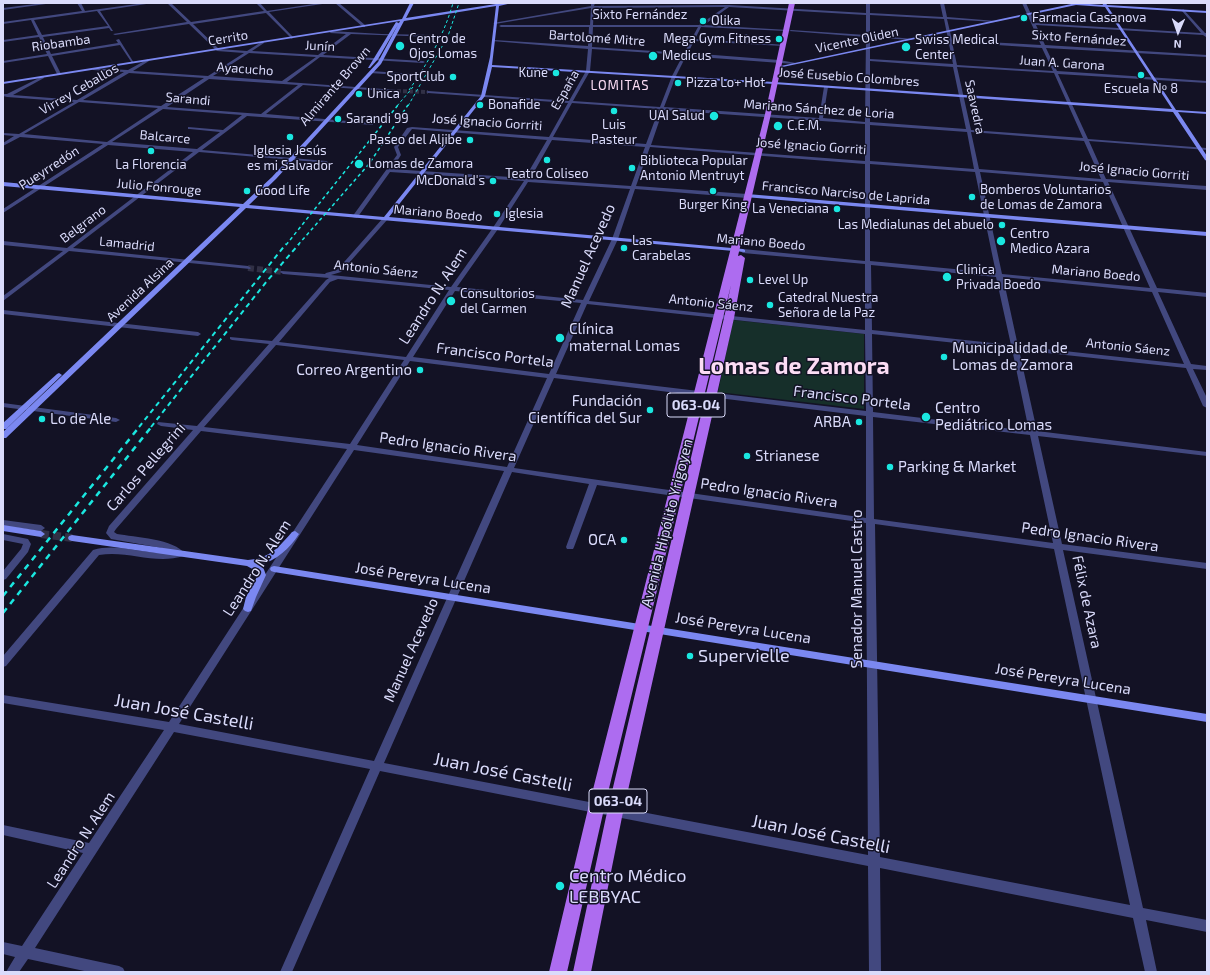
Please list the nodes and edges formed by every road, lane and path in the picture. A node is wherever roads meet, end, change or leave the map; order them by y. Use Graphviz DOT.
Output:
graph roads {
  1 [pos="51,3"];
  2 [pos="79,3"];
  3 [pos="151,3"];
  4 [pos="169,3"];
  5 [pos="258,3"];
  6 [pos="327,3"];
  7 [pos="337,3"];
  8 [pos="408,3"];
  9 [pos="412,3"];
  10 [pos="510,3"];
  11 [pos="792,3"];
  12 [pos="797,3"];
  13 [pos="868,3"];
  14 [pos="942,3"];
  15 [pos="1024,3"];
  16 [pos="1082,3"];
  17 [pos="498,4"];
  18 [pos="728,4"];
  19 [pos="1074,4"];
  20 [pos="593,5"];
  21 [pos="1105,5"];
  22 [pos="3,9"];
  23 [pos="793,9"];
  24 [pos="98,10"];
  25 [pos="1183,10"];
  26 [pos="84,12"];
  27 [pos="267,12"];
  28 [pos="1207,12"];
  29 [pos="868,14"];
  30 [pos="1029,14"];
  31 [pos="945,18"];
  32 [pos="32,19"];
  33 [pos="404,20"];
  34 [pos="398,21"];
  35 [pos="994,21"];
  36 [pos="3,23"];
  37 [pos="190,24"];
  38 [pos="495,24"];
  39 [pos="1033,24"];
  40 [pos="591,25"];
  41 [pos="364,26"];
  42 [pos="700,26"];
  43 [pos="109,27"];
  44 [pos="357,27"];
  45 [pos="1120,29"];
  46 [pos="789,31"];
  47 [pos="948,31"];
  48 [pos="331,32"];
  49 [pos="349,33"];
  50 [pos="115,34"];
  51 [pos="390,35"];
  52 [pos="396,35"];
  53 [pos="746,35"];
  54 [pos="1206,35"];
  55 [pos="41,36"];
  56 [pos="435,36"];
  57 [pos="868,36"];
  58 [pos="292,38"];
  59 [pos="911,39"];
  60 [pos="692,40"];
  61 [pos="949,40"];
  62 [pos="3,41"];
  63 [pos="263,42"];
  64 [pos="494,42"];
  65 [pos="744,43"];
  66 [pos="121,44"];
  67 [pos="783,45"];
  68 [pos="1043,46"];
  69 [pos="590,48"];
  70 [pos="868,48"];
  71 [pos="216,50"];
  72 [pos="248,52"];
  73 [pos="1135,52"];
  74 [pos="50,54"];
  75 [pos="685,54"];
  76 [pos="318,56"];
  77 [pos="1207,56"];
  78 [pos="376,59"];
  79 [pos="148,60"];
  80 [pos="382,60"];
  81 [pos="868,60"];
  82 [pos="3,62"];
  83 [pos="133,62"];
  84 [pos="423,62"];
  85 [pos="794,63"];
  86 [pos="781,64"];
  87 [pos="490,66"];
  88 [pos="955,66"];
  89 [pos="93,69"];
  90 [pos="588,71"];
  91 [pos="129,72"];
  92 [pos="372,72"];
  93 [pos="1054,72"];
  94 [pos="59,74"];
  95 [pos="415,75"];
  96 [pos="674,76"];
  97 [pos="43,77"];
  98 [pos="208,78"];
  99 [pos="1154,79"];
  100 [pos="1207,82"];
  101 [pos="3,83"];
  102 [pos="283,83"];
  103 [pos="777,83"];
  104 [pos="302,84"];
  105 [pos="826,86"];
  106 [pos="354,88"];
  107 [pos="869,90"];
  108 [pos="397,91"];
  109 [pos="428,92"];
  110 [pos="4,96"];
  111 [pos="483,96"];
  112 [pos="962,97"];
  113 [pos="79,101"];
  114 [pos="570,102"];
  115 [pos="1068,103"];
  116 [pos="162,108"];
  117 [pos="662,108"];
  118 [pos="1174,111"];
  119 [pos="1207,113"];
  120 [pos="244,115"];
  121 [pos="261,116"];
  122 [pos="770,116"];
  123 [pos="821,120"];
  124 [pos="323,121"];
  125 [pos="868,123"];
  126 [pos="372,124"];
  127 [pos="190,128"];
  128 [pos="454,130"];
  129 [pos="222,131"];
  130 [pos="968,131"];
  131 [pos="3,134"];
  132 [pos="19,136"];
  133 [pos="551,138"];
  134 [pos="1085,140"];
  135 [pos="108,143"];
  136 [pos="3,145"];
  137 [pos="648,145"];
  138 [pos="1199,149"];
  139 [pos="1207,149"];
  140 [pos="196,151"];
  141 [pos="760,153"];
  142 [pos="289,159"];
  143 [pos="1207,160"];
  144 [pos="867,161"];
  145 [pos="326,162"];
  146 [pos="388,170"];
  147 [pos="977,170"];
  148 [pos="422,172"];
  149 [pos="527,180"];
  150 [pos="1103,180"];
  151 [pos="3,184"];
  152 [pos="39,187"];
  153 [pos="632,188"];
  154 [pos="1207,188"];
  155 [pos="138,196"];
  156 [pos="750,197"];
  157 [pos="243,205"];
  158 [pos="867,206"];
  159 [pos="3,211"];
  160 [pos="313,212"];
  161 [pos="986,215"];
  162 [pos="355,217"];
  163 [pos="385,219"];
  164 [pos="1124,227"];
  165 [pos="495,229"];
  166 [pos="1207,234"];
  167 [pos="615,240"];
  168 [pos="3,243"];
  169 [pos="68,249"];
  170 [pos="739,251"];
  171 [pos="186,261"];
  172 [pos="868,263"];
  173 [pos="255,267"];
  174 [pos="248,268"];
  175 [pos="283,272"];
  176 [pos="340,274"];
  177 [pos="999,275"];
  178 [pos="328,281"];
  179 [pos="453,289"];
  180 [pos="1153,290"];
  181 [pos="1207,295"];
  182 [pos="3,299"];
  183 [pos="585,302"];
  184 [pos="3,312"];
  185 [pos="724,317"];
  186 [pos="116,326"];
  187 [pos="870,332"];
  188 [pos="198,334"];
  189 [pos="232,338"];
  190 [pos="274,343"];
  191 [pos="1016,347"];
  192 [pos="409,359"];
  193 [pos="1188,366"];
  194 [pos="1207,368"];
  195 [pos="551,376"];
  196 [pos="704,394"];
  197 [pos="3,405"];
  198 [pos="1207,406"];
  199 [pos="28,408"];
  200 [pos="870,414"];
  201 [pos="116,420"];
  202 [pos="161,424"];
  203 [pos="3,427"];
  204 [pos="199,428"];
  205 [pos="1034,433"];
  206 [pos="3,436"];
  207 [pos="352,447"];
  208 [pos="1207,454"];
  209 [pos="509,470"];
  210 [pos="594,482"];
  211 [pos="681,495"];
  212 [pos="871,522"];
  213 [pos="3,523"];
  214 [pos="3,528"];
  215 [pos="296,534"];
  216 [pos="3,538"];
  217 [pos="72,538"];
  218 [pos="570,547"];
  219 [pos="1059,547"];
  220 [pos="181,554"];
  221 [pos="248,563"];
  222 [pos="1207,566"];
  223 [pos="274,569"];
  224 [pos="3,577"];
  225 [pos="451,598"];
  226 [pos="248,609"];
  227 [pos="649,628"];
  228 [pos="3,663"];
  229 [pos="872,663"];
  230 [pos="3,699"];
  231 [pos="1092,699"];
  232 [pos="1207,718"];
  233 [pos="171,728"];
  234 [pos="377,766"];
  235 [pos="596,809"];
  236 [pos="615,812"];
  237 [pos="3,830"];
  238 [pos="91,850"];
  239 [pos="874,863"];
  240 [pos="1138,913"];
  241 [pos="1207,926"];
  242 [pos="3,948"];
  243 [pos="25,952"];
  244 [pos="12,972"];
  245 [pos="119,972"];
  246 [pos="286,972"];
  247 [pos="558,972"];
  248 [pos="582,972"];
  249 [pos="875,972"];
  250 [pos="1151,972"];
  1 -- 22 [label="street"];
  2 -- 26 [label="street"];
  3 -- 24 [label="street"];
  4 -- 37 [label="street"];
  5 -- 27 [label="street"];
  6 -- 27 [label="street"];
  7 -- 41 [label="street"];
  8 -- 34 [label="street, Almirante Brown"];
  9 -- 33 [label="street, Almirante Brown"];
  10 -- 17 [label="street, Cerrito"];
  11 -- 23 [label="main road, Avenida Hipólito Yrigoyen / 063-04"];
  12 -- 23 [label="main road, Avenida Hipólito Yrigoyen / 063-04"];
  13 -- 29 [label="street, Senador Manuel Castro"];
  14 -- 31 [label="street, Saavedra"];
  15 -- 30 [label="street"];
  16 -- 19 [label="street, Vicente Oliden"];
  17 -- 33 [label="street, Cerrito"];
  17 -- 38 [label="street"];
  18 -- 20 [label="street"];
  18 -- 23 [label="street"];
  18 -- 42 [label="street"];
  19 -- 21 [label="street"];
  19 -- 30 [label="street, Vicente Oliden"];
  20 -- 38 [label="street"];
  20 -- 40 [label="street, España"];
  21 -- 25 [label="street"];
  21 -- 45 [label="street"];
  23 -- 29 [label="street"];
  23 -- 46 [label="main road, Avenida Hipólito Yrigoyen / 063-04"];
  24 -- 26 [label="street"];
  24 -- 43 [label="street"];
  25 -- 28 [label="street"];
  25 -- 54 [label="street"];
  26 -- 32 [label="street"];
  27 -- 37 [label="street"];
  27 -- 58 [label="street"];
  29 -- 31 [label="street"];
  29 -- 57 [label="street, Senador Manuel Castro"];
  30 -- 35 [label="street, Vicente Oliden"];
  30 -- 39 [label="street"];
  31 -- 35 [label="street"];
  31 -- 47 [label="street, Saavedra"];
  32 -- 36 [label="street"];
  32 -- 55 [label="street"];
  33 -- 34 [label="street, Cerrito"];
  33 -- 52 [label="street, Almirante Brown"];
  34 -- 41 [label="street, Cerrito"];
  34 -- 51 [label="street, Almirante Brown"];
  35 -- 47 [label="street, Vicente Oliden"];
  37 -- 50 [label="street"];
  37 -- 71 [label="street"];
  38 -- 40 [label="street, Sixto Fernández"];
  38 -- 64 [label="street"];
  39 -- 45 [label="street"];
  39 -- 68 [label="street"];
  40 -- 42 [label="street, Sixto Fernández"];
  40 -- 69 [label="street, España"];
  41 -- 44 [label="street, Cerrito"];
  42 -- 46 [label="street, Sixto Fernández"];
  42 -- 60 [label="street, Manuel Acevedo"];
  43 -- 50 [label="street"];
  43 -- 55 [label="street"];
  44 -- 48 [label="street, Cerrito"];
  44 -- 49 [label="street"];
  45 -- 54 [label="street"];
  45 -- 73 [label="street"];
  46 -- 57 [label="street, Sixto Fernández"];
  46 -- 67 [label="main road, Avenida Hipólito Yrigoyen / 063-04"];
  46 -- 86 [label="main road, Avenida Hipólito Yrigoyen / 063-04"];
  47 -- 59 [label="street, Vicente Oliden"];
  47 -- 61 [label="street, Saavedra"];
  48 -- 49 [label="street"];
  48 -- 58 [label="street, Cerrito"];
  49 -- 51 [label="street"];
  49 -- 76 [label="street"];
  50 -- 66 [label="street"];
  51 -- 52 [label="street"];
  51 -- 78 [label="street, Almirante Brown"];
  52 -- 56 [label="street"];
  52 -- 80 [label="street, Almirante Brown"];
  53 -- 65 [label="street"];
  55 -- 62 [label="street"];
  55 -- 74 [label="street"];
  57 -- 59 [label="street, Sixto Fernández"];
  57 -- 70 [label="street, Senador Manuel Castro"];
  58 -- 63 [label="street, Cerrito"];
  59 -- 70 [label="street, Vicente Oliden"];
  60 -- 65 [label="street"];
  60 -- 75 [label="street, Manuel Acevedo"];
  61 -- 68 [label="street, Sixto Fernández"];
  61 -- 88 [label="street, Saavedra"];
  63 -- 71 [label="street, Cerrito"];
  63 -- 72 [label="street, Pueyrredón"];
  64 -- 69 [label="street, Bartolomé Mitre"];
  64 -- 87 [label="street"];
  65 -- 67 [label="street"];
  66 -- 74 [label="street, Riobamba"];
  66 -- 83 [label="street"];
  67 -- 86 [label="main road, Avenida Hipólito Yrigoyen / 063-04"];
  68 -- 73 [label="street, Sixto Fernández"];
  68 -- 93 [label="street"];
  69 -- 75 [label="street, Bartolomé Mitre"];
  69 -- 90 [label="street, España"];
  70 -- 81 [label="street, Senador Manuel Castro"];
  70 -- 85 [label="street, Vicente Oliden"];
  71 -- 72 [label="street, Junín"];
  71 -- 79 [label="street, Cerrito"];
  72 -- 76 [label="street, Junín"];
  72 -- 98 [label="street, Pueyrredón"];
  73 -- 77 [label="street, Sixto Fernández"];
  73 -- 99 [label="street"];
  74 -- 82 [label="street, Riobamba"];
  74 -- 94 [label="street"];
  75 -- 86 [label="street, Bartolomé Mitre"];
  75 -- 96 [label="street, Manuel Acevedo"];
  76 -- 78 [label="street, Junín"];
  76 -- 102 [label="street"];
  78 -- 80 [label="street, Junín"];
  78 -- 106 [label="street, Almirante Brown"];
  79 -- 83 [label="street, Cerrito"];
  79 -- 91 [label="street, Virrey Ceballos"];
  80 -- 84 [label="street, Junín"];
  80 -- 92 [label="street, Almirante Brown"];
  81 -- 88 [label="street, Juan A. Garona"];
  81 -- 107 [label="street, Senador Manuel Castro"];
  83 -- 89 [label="street, Cerrito"];
  85 -- 86 [label="street, Bartolomé Mitre"];
  86 -- 103 [label="main road, Avenida Hipólito Yrigoyen / 063-04"];
  87 -- 90 [label="street, José Eusebio Colombres"];
  87 -- 111 [label="street"];
  88 -- 93 [label="street, Juan A. Garona"];
  88 -- 112 [label="street, Saavedra"];
  89 -- 91 [label="street, Ayacucho"];
  89 -- 94 [label="street, Cerrito"];
  90 -- 96 [label="street, José Eusebio Colombres"];
  90 -- 114 [label="street, España"];
  91 -- 98 [label="street, Ayacucho"];
  91 -- 113 [label="street, Virrey Ceballos"];
  92 -- 95 [label="street"];
  92 -- 106 [label="street, Almirante Brown"];
  93 -- 99 [label="street, Juan A. Garona"];
  93 -- 115 [label="street"];
  94 -- 97 [label="street, Cerrito"];
  96 -- 103 [label="street, José Eusebio Colombres"];
  96 -- 117 [label="street, Manuel Acevedo"];
  97 -- 101 [label="street, Cerrito"];
  97 -- 110 [label="street"];
  98 -- 102 [label="street, Ayacucho"];
  98 -- 116 [label="street, Pueyrredón"];
  99 -- 100 [label="street, Juan A. Garona"];
  99 -- 118 [label="street"];
  102 -- 104 [label="street, Ayacucho"];
  103 -- 105 [label="street, José Eusebio Colombres"];
  103 -- 122 [label="main road, Avenida Hipólito Yrigoyen / 063-04"];
  104 -- 106 [label="street, Ayacucho"];
  104 -- 121 [label="street"];
  105 -- 107 [label="street, José Eusebio Colombres"];
  105 -- 123 [label="street"];
  106 -- 108 [label="street, Ayacucho"];
  106 -- 124 [label="street, Almirante Brown"];
  107 -- 112 [label="street, José Eusebio Colombres"];
  107 -- 125 [label="street, Senador Manuel Castro"];
  109 -- 111 [label="street, Mariano Sánchez de Loria"];
  110 -- 113 [label="street, Sarandi"];
  111 -- 114 [label="street, Mariano Sánchez de Loria"];
  111 -- 128 [label="street"];
  112 -- 115 [label="street, José Eusebio Colombres"];
  112 -- 130 [label="street, Saavedra"];
  113 -- 116 [label="street, Sarandi"];
  113 -- 132 [label="street, Virrey Ceballos"];
  114 -- 117 [label="street, Mariano Sánchez de Loria"];
  114 -- 133 [label="street, España"];
  115 -- 118 [label="street, José Eusebio Colombres"];
  115 -- 134 [label="street"];
  116 -- 120 [label="street, Sarandi"];
  116 -- 135 [label="street, Pueyrredón"];
  117 -- 122 [label="street, Mariano Sánchez de Loria"];
  117 -- 137 [label="street, Manuel Acevedo"];
  118 -- 119 [label="street, José Eusebio Colombres"];
  118 -- 138 [label="street"];
  120 -- 121 [label="street, Sarandi"];
  120 -- 129 [label="street, Belgrano"];
  121 -- 124 [label="street, Sarandi"];
  122 -- 123 [label="street, Mariano Sánchez de Loria"];
  122 -- 141 [label="main road, Avenida Hipólito Yrigoyen / 063-04"];
  123 -- 125 [label="street, Mariano Sánchez de Loria"];
  124 -- 126 [label="street, Sarandi"];
  124 -- 142 [label="street, Almirante Brown"];
  125 -- 130 [label="street, Mariano Sánchez de Loria"];
  125 -- 144 [label="street, Senador Manuel Castro"];
  127 -- 129 [label="street"];
  128 -- 133 [label="street, José Ignacio Gorriti"];
  128 -- 146 [label="street, José Ignacio Gorriti"];
  128 -- 148 [label="street"];
  129 -- 140 [label="street, Belgrano"];
  130 -- 134 [label="street, Mariano Sánchez de Loria"];
  130 -- 147 [label="street, Saavedra"];
  131 -- 132 [label="street, Balcarce"];
  132 -- 135 [label="street, Balcarce"];
  132 -- 136 [label="street, Virrey Ceballos"];
  133 -- 137 [label="street, José Ignacio Gorriti"];
  133 -- 149 [label="street, España"];
  134 -- 138 [label="street, Mariano Sánchez de Loria"];
  134 -- 150 [label="street"];
  135 -- 140 [label="street, Balcarce"];
  135 -- 152 [label="street, Pueyrredón"];
  137 -- 141 [label="street, José Ignacio Gorriti"];
  137 -- 153 [label="street, Manuel Acevedo"];
  138 -- 139 [label="street, Mariano Sánchez de Loria"];
  138 -- 143 [label="street"];
  140 -- 142 [label="street, Balcarce"];
  140 -- 155 [label="street, Belgrano"];
  141 -- 144 [label="street, José Ignacio Gorriti"];
  141 -- 156 [label="main road, Avenida Hipólito Yrigoyen / 063-04"];
  142 -- 145 [label="street, Balcarce"];
  142 -- 157 [label="street, Avenida Alsina"];
  144 -- 147 [label="street, José Ignacio Gorriti"];
  144 -- 158 [label="street, Senador Manuel Castro"];
  146 -- 148 [label="street, Francisco Narciso de Laprida"];
  146 -- 162 [label="street"];
  147 -- 150 [label="street, José Ignacio Gorriti"];
  147 -- 161 [label="street, Saavedra"];
  148 -- 149 [label="street, Francisco Narciso de Laprida"];
  148 -- 163 [label="street"];
  149 -- 153 [label="street, Francisco Narciso de Laprida"];
  149 -- 165 [label="street, Leandro N. Alem"];
  150 -- 154 [label="street, José Ignacio Gorriti"];
  150 -- 164 [label="street"];
  151 -- 152 [label="street, Julio Fonrouge"];
  152 -- 155 [label="street, Julio Fonrouge"];
  152 -- 159 [label="street, Pueyrredón"];
  153 -- 156 [label="street, Francisco Narciso de Laprida"];
  153 -- 167 [label="street, Manuel Acevedo"];
  155 -- 157 [label="street, Julio Fonrouge"];
  155 -- 169 [label="street, Belgrano"];
  156 -- 158 [label="street, Francisco Narciso de Laprida"];
  156 -- 170 [label="main road, Avenida Hipólito Yrigoyen / 063-04"];
  157 -- 160 [label="street, Julio Fonrouge"];
  157 -- 171 [label="street, Avenida Alsina"];
  158 -- 161 [label="street, Francisco Narciso de Laprida"];
  158 -- 172 [label="street, Senador Manuel Castro"];
  160 -- 162 [label="street, Mariano Boedo"];
  161 -- 164 [label="street, Francisco Narciso de Laprida"];
  161 -- 177 [label="street, Félix de Azara"];
  162 -- 163 [label="street, Mariano Boedo"];
  163 -- 165 [label="street, Mariano Boedo"];
  163 -- 176 [label="street"];
  164 -- 166 [label="street, Francisco Narciso de Laprida"];
  164 -- 180 [label="street"];
  165 -- 167 [label="street, Mariano Boedo"];
  165 -- 179 [label="street, Leandro N. Alem"];
  167 -- 170 [label="street, Mariano Boedo"];
  167 -- 183 [label="street, Manuel Acevedo"];
  168 -- 169 [label="street, Lamadrid"];
  169 -- 171 [label="street, Lamadrid"];
  169 -- 182 [label="street, Belgrano"];
  170 -- 172 [label="street, Mariano Boedo"];
  170 -- 185 [label="main road, Avenida Hipólito Yrigoyen / 063-04"];
  171 -- 173 [label="street, Lamadrid"];
  171 -- 174 [label="street, Lamadrid"];
  171 -- 186 [label="street, Avenida Alsina"];
  172 -- 177 [label="street, Mariano Boedo"];
  172 -- 187 [label="street, Senador Manuel Castro"];
  175 -- 176 [label="street, Antonio Sáenz"];
  176 -- 178 [label="street"];
  176 -- 178 [label="street, Antonio Sáenz"];
  176 -- 179 [label="street, Antonio Sáenz"];
  177 -- 180 [label="street, Mariano Boedo"];
  177 -- 191 [label="street, Félix de Azara"];
  178 -- 190 [label="street, Carlos Pellegrini"];
  179 -- 183 [label="street, Antonio Sáenz"];
  179 -- 192 [label="street, Leandro N. Alem"];
  180 -- 181 [label="street, Mariano Boedo"];
  180 -- 193 [label="street"];
  183 -- 185 [label="street, Antonio Sáenz"];
  183 -- 195 [label="street, Manuel Acevedo"];
  184 -- 186 [label="street"];
  185 -- 187 [label="street, Antonio Sáenz"];
  185 -- 196 [label="main road, Avenida Hipólito Yrigoyen / 063-04"];
  186 -- 188 [label="street"];
  186 -- 199 [label="street, Avenida Alsina"];
  187 -- 191 [label="street, Antonio Sáenz"];
  187 -- 200 [label="street, Senador Manuel Castro"];
  189 -- 190 [label="street, Francisco Portela"];
  190 -- 192 [label="street, Francisco Portela"];
  190 -- 204 [label="street, Carlos Pellegrini"];
  191 -- 193 [label="street, Antonio Sáenz"];
  191 -- 205 [label="street, Félix de Azara"];
  192 -- 195 [label="street, Francisco Portela"];
  192 -- 207 [label="street, Leandro N. Alem"];
  193 -- 194 [label="street, Antonio Sáenz"];
  193 -- 198 [label="street"];
  195 -- 196 [label="street, Francisco Portela"];
  195 -- 209 [label="street, Manuel Acevedo"];
  196 -- 200 [label="street, Francisco Portela"];
  196 -- 211 [label="main road, Avenida Hipólito Yrigoyen / 063-04"];
  197 -- 199 [label="street"];
  199 -- 201 [label="street"];
  199 -- 203 [label="street, Avenida Alsina"];
  199 -- 206 [label="street, Avenida Alsina"];
  200 -- 205 [label="street, Francisco Portela"];
  200 -- 212 [label="street, Senador Manuel Castro"];
  202 -- 204 [label="street, Pedro Ignacio Rivera"];
  204 -- 207 [label="street, Pedro Ignacio Rivera"];
  204 -- 220 [label="street, Carlos Pellegrini"];
  205 -- 208 [label="street, Francisco Portela"];
  205 -- 219 [label="street, Félix de Azara"];
  207 -- 209 [label="street, Pedro Ignacio Rivera"];
  207 -- 215 [label="street, Leandro N. Alem"];
  209 -- 210 [label="street, Pedro Ignacio Rivera"];
  209 -- 225 [label="street, Manuel Acevedo"];
  210 -- 211 [label="street, Pedro Ignacio Rivera"];
  210 -- 218 [label="street"];
  211 -- 212 [label="street, Pedro Ignacio Rivera"];
  211 -- 227 [label="main road, Avenida Hipólito Yrigoyen / 063-04"];
  212 -- 219 [label="street, Pedro Ignacio Rivera"];
  212 -- 229 [label="street, Senador Manuel Castro"];
  213 -- 214 [label="street"];
  215 -- 221 [label="street"];
  215 -- 223 [label="street, Leandro N. Alem"];
  216 -- 224 [label="street"];
  217 -- 220 [label="street"];
  219 -- 222 [label="street, Pedro Ignacio Rivera"];
  219 -- 231 [label="street, Félix de Azara"];
  220 -- 221 [label="street"];
  220 -- 228 [label="street"];
  221 -- 226 [label="street"];
  223 -- 225 [label="street, José Pereyra Lucena"];
  223 -- 226 [label="street, Leandro N. Alem"];
  225 -- 227 [label="street, José Pereyra Lucena"];
  225 -- 234 [label="street, Manuel Acevedo"];
  226 -- 233 [label="street, Leandro N. Alem"];
  227 -- 229 [label="street, José Pereyra Lucena"];
  227 -- 235 [label="main road, Avenida Hipólito Yrigoyen / 063-04"];
  227 -- 236 [label="main road, Avenida Hipólito Yrigoyen / 063-04"];
  229 -- 231 [label="street, José Pereyra Lucena"];
  229 -- 239 [label="street, Senador Manuel Castro"];
  230 -- 233 [label="street, Juan José Castelli"];
  231 -- 232 [label="street, José Pereyra Lucena"];
  231 -- 240 [label="street, Félix de Azara"];
  233 -- 234 [label="street, Juan José Castelli"];
  233 -- 238 [label="street, Leandro N. Alem"];
  234 -- 235 [label="street, Juan José Castelli"];
  234 -- 246 [label="street, Manuel Acevedo"];
  235 -- 236 [label="street, Juan José Castelli"];
  235 -- 247 [label="main road, Avenida Hipólito Yrigoyen / 063-04"];
  236 -- 239 [label="street, Juan José Castelli"];
  236 -- 248 [label="main road, Avenida Hipólito Yrigoyen / 063-04"];
  237 -- 238 [label="street"];
  238 -- 243 [label="street, Leandro N. Alem"];
  239 -- 240 [label="street, Juan José Castelli"];
  239 -- 249 [label="street, Senador Manuel Castro"];
  240 -- 241 [label="street, Juan José Castelli"];
  240 -- 250 [label="street, Félix de Azara"];
  242 -- 243 [label="street"];
  243 -- 244 [label="street, Leandro N. Alem"];
  243 -- 245 [label="street"];
}
